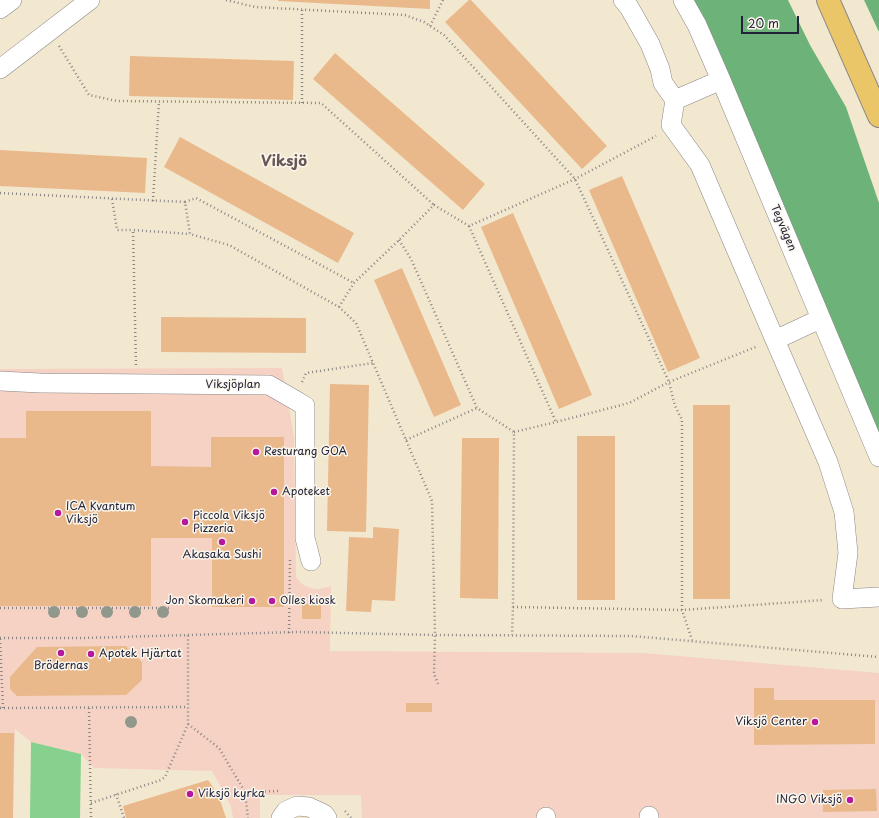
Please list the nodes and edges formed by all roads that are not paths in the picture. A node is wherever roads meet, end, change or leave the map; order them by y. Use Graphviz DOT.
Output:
graph roads {
  1 [pos="12,0"];
  2 [pos="90,0"];
  3 [pos="623,0"];
  4 [pos="683,0"];
  5 [pos="828,0"];
  6 [pos="0,9"];
  7 [pos="0,69"];
  8 [pos="721,80"];
  9 [pos="675,100"];
  10 [pos="879,116"];
  11 [pos="820,319"];
  12 [pos="775,340"];
  13 [pos="0,381"];
  14 [pos="879,457"];
  15 [pos="311,561"];
  16 [pos="879,597"];
  17 [pos="281,818"];
  18 [pos="327,818"];
  1 -- 6 [label="street"];
  2 -- 7 [label="street"];
  3 -- 9 [label="street"];
  4 -- 8 [label="street, Tegvägen"];
  5 -- 10 [label="main road"];
  8 -- 9 [label="street"];
  8 -- 11 [label="street, Tegvägen"];
  9 -- 12 [label="street"];
  11 -- 12 [label="street"];
  11 -- 14 [label="street, Tegvägen"];
  12 -- 16 [label="street"];
  13 -- 15 [label="street, Viksjöplan"];
  17 -- 18 [label="street"];
}
